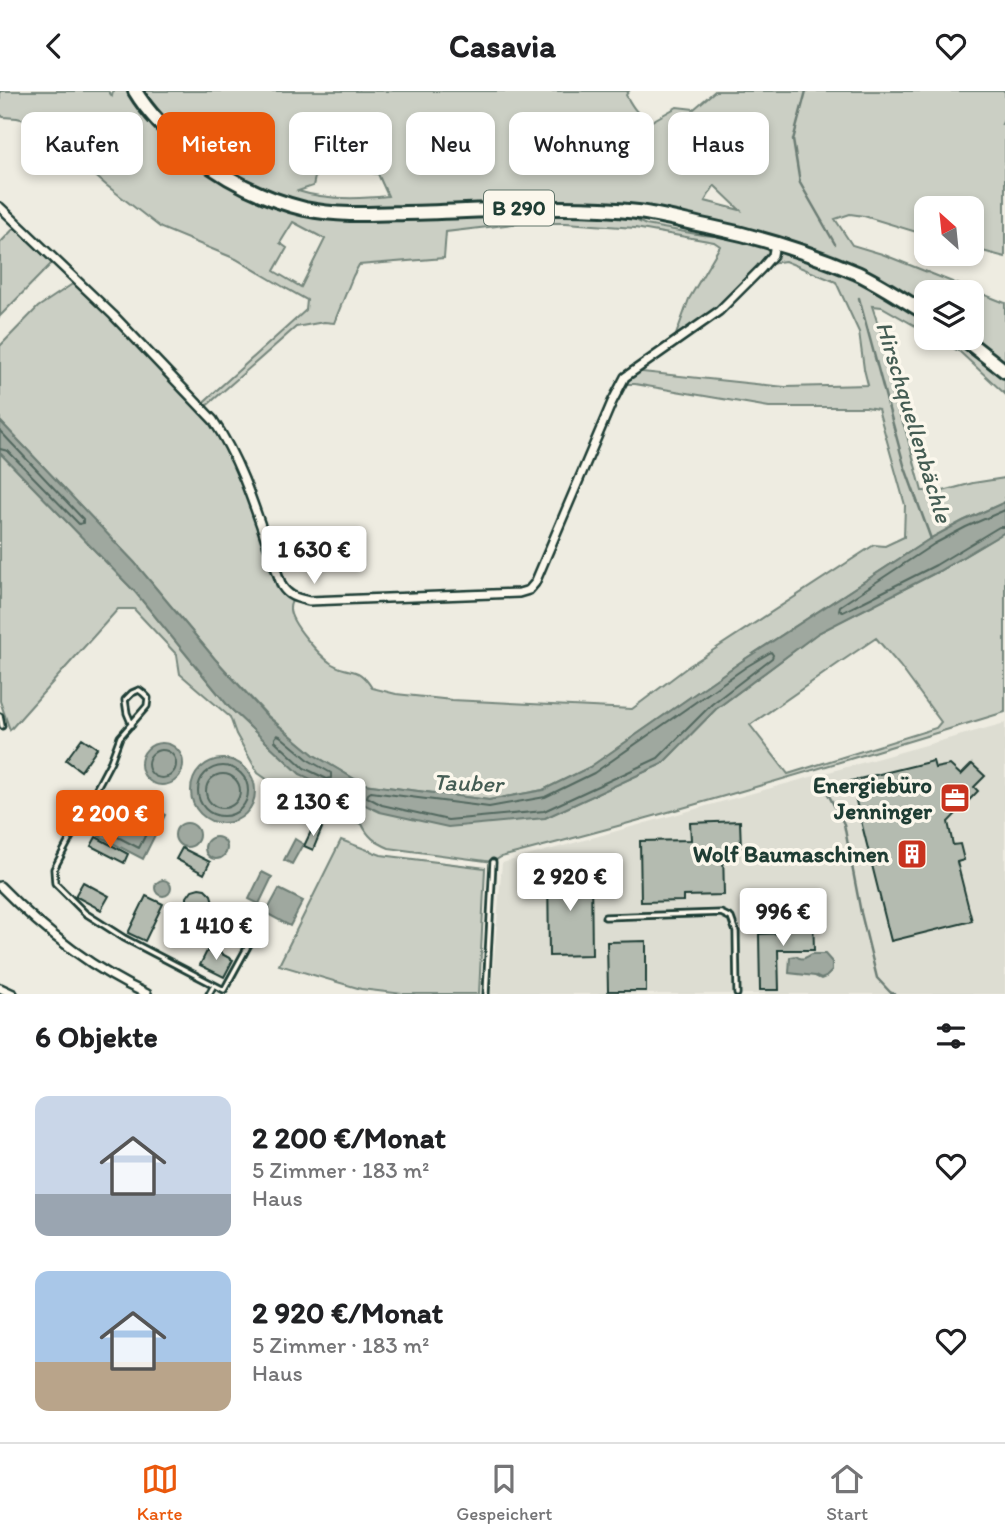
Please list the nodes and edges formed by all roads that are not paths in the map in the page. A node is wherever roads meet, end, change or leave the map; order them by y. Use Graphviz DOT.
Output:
graph roads {
  1 [pos="135,91"];
  2 [pos="0,207"];
  3 [pos="775,243"];
  4 [pos="914,306"];
  5 [pos="978,350"];
  6 [pos="1005,371"];
  7 [pos="0,716"];
  8 [pos="132,725"];
  9 [pos="2,726"];
  10 [pos="493,862"];
  11 [pos="0,886"];
  12 [pos="219,913"];
  13 [pos="605,916"];
  14 [pos="214,985"];
  15 [pos="0,988"];
  16 [pos="13,994"];
  17 [pos="147,994"];
  18 [pos="209,994"];
  19 [pos="486,994"];
  20 [pos="737,994"];
  1 -- 3 [label="main road, B 290"];
  2 -- 3 [label="street"];
  3 -- 4 [label="main road, B 290"];
  5 -- 6 [label="main road"];
  7 -- 9 [label="lane"];
  8 -- 8 [label="lane"];
  8 -- 14 [label="lane"];
  10 -- 19 [label="lane"];
  11 -- 17 [label="street"];
  12 -- 14 [label="lane"];
  13 -- 20 [label="lane"];
  14 -- 18 [label="lane"];
  15 -- 16 [label="street"];
}
